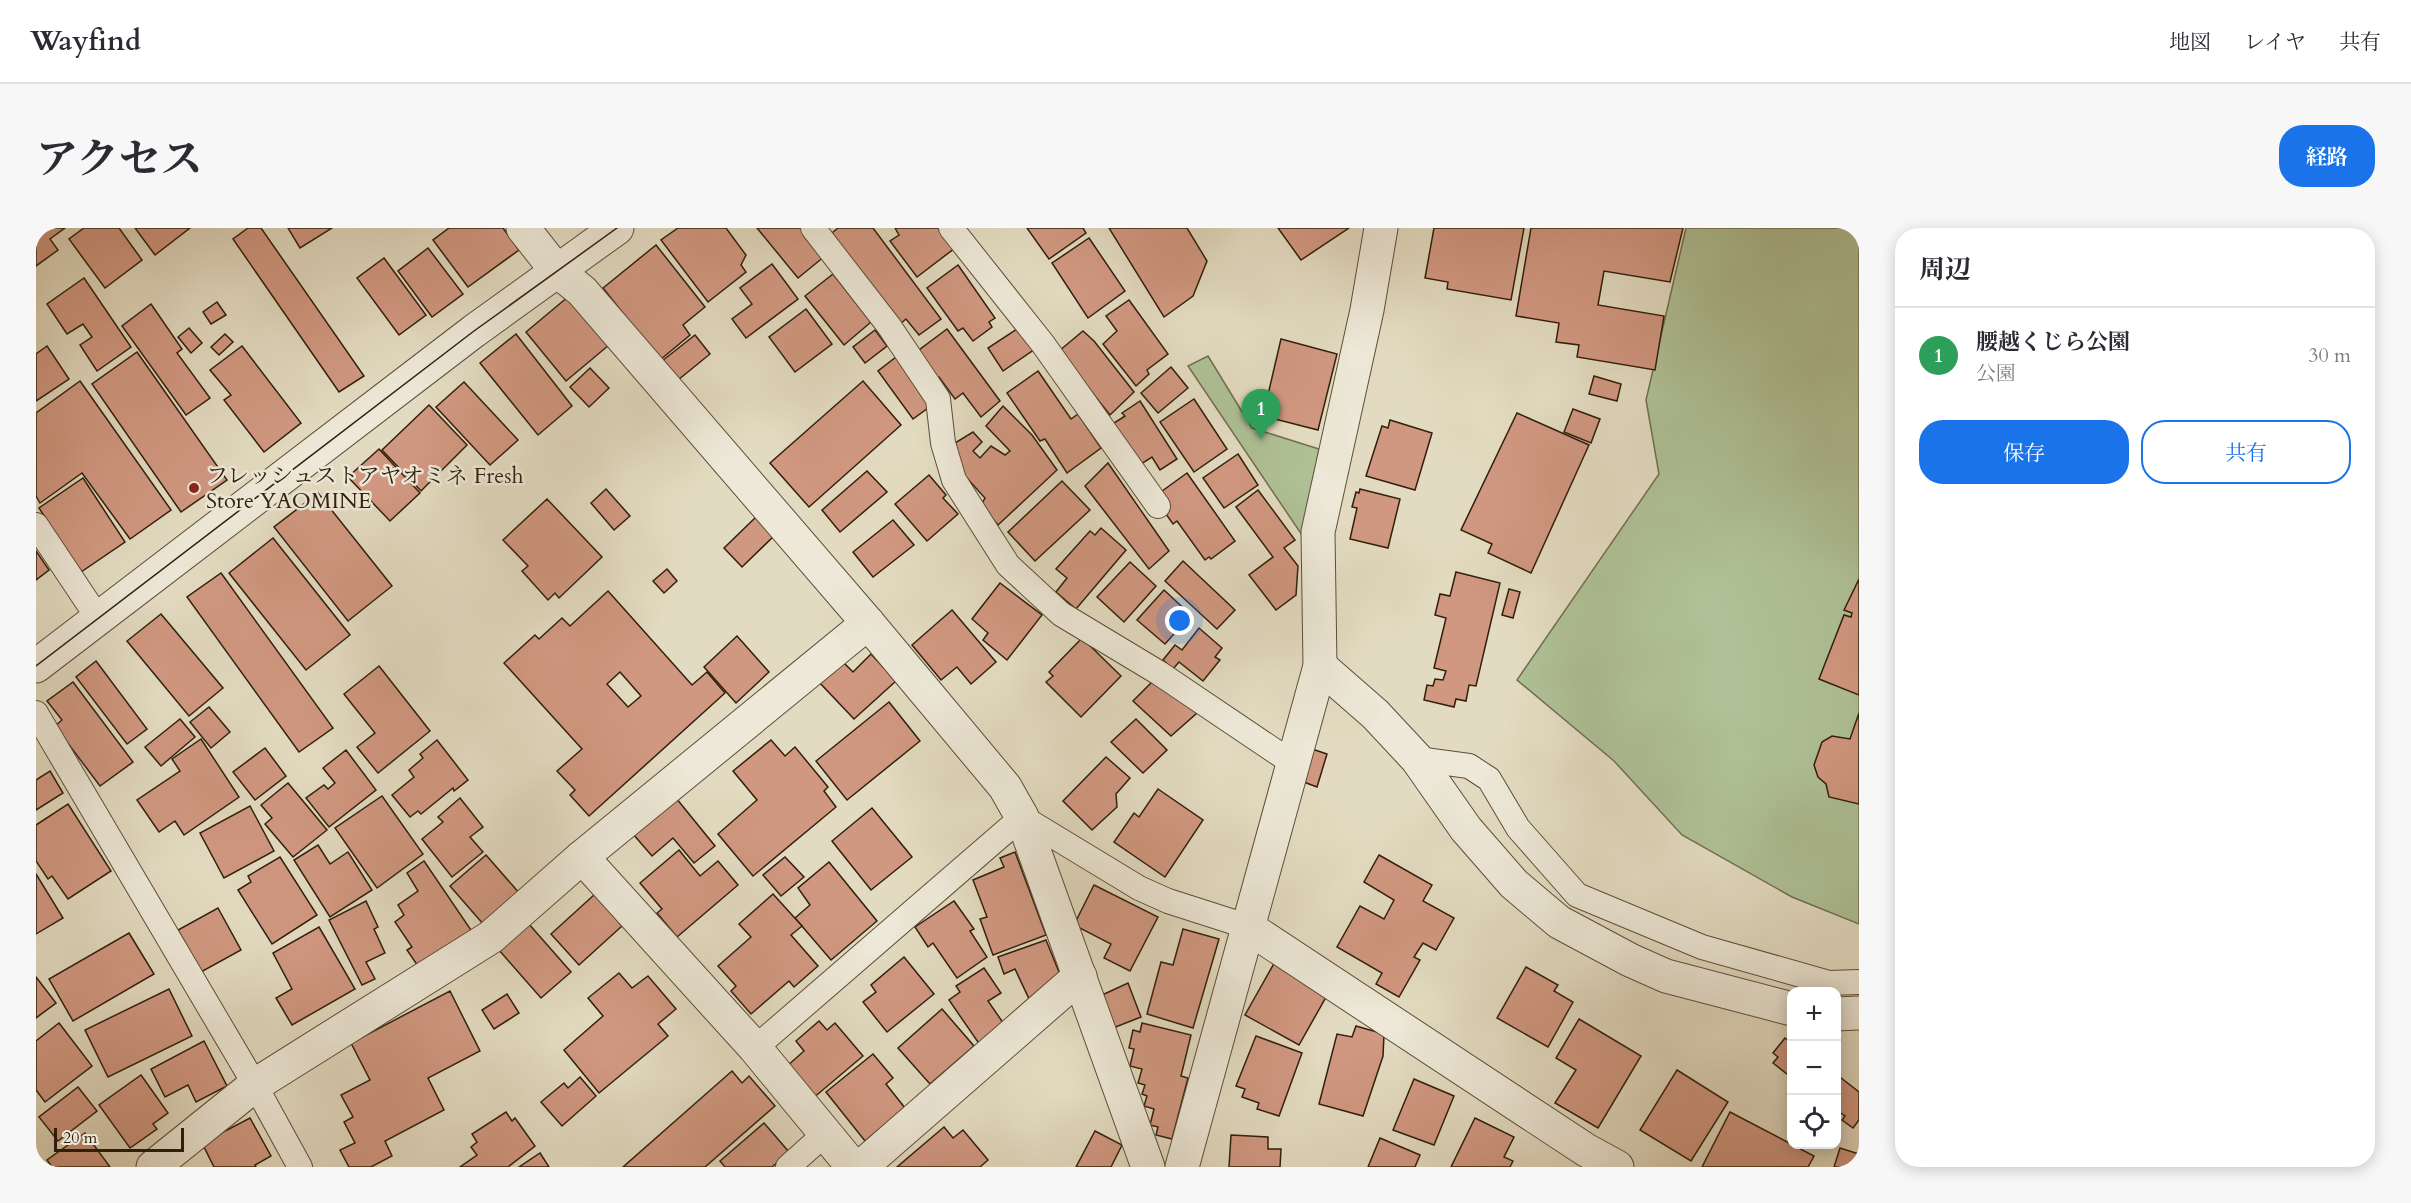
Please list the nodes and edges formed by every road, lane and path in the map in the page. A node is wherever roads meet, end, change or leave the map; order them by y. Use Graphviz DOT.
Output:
graph roads {
  1 [pos="523,228"];
  2 [pos="617,228"];
  3 [pos="813,228"];
  4 [pos="951,228"];
  5 [pos="1381,228"];
  6 [pos="556,270"];
  7 [pos="1158,506"];
  8 [pos="36,525"];
  9 [pos="98,618"];
  10 [pos="868,623"];
  11 [pos="36,666"];
  12 [pos="1320,666"];
  13 [pos="36,713"];
  14 [pos="1417,759"];
  15 [pos="1294,764"];
  16 [pos="1022,817"];
  17 [pos="582,857"];
  18 [pos="1246,926"];
  19 [pos="1080,976"];
  20 [pos="1859,982"];
  21 [pos="1787,1008"];
  22 [pos="1859,1013"];
  23 [pos="1841,1014"];
  24 [pos="755,1048"];
  25 [pos="255,1085"];
  26 [pos="826,1133"];
  27 [pos="153,1167"];
  28 [pos="300,1167"];
  29 [pos="788,1167"];
  30 [pos="853,1167"];
  31 [pos="861,1167"];
  32 [pos="1148,1167"];
  33 [pos="1182,1167"];
  34 [pos="1617,1167"];
  1 -- 6 [label="street"];
  2 -- 6 [label="street"];
  3 -- 15 [label="lane"];
  4 -- 7 [label="lane"];
  5 -- 12 [label="street"];
  6 -- 9 [label="street"];
  6 -- 10 [label="street"];
  8 -- 9 [label="lane"];
  9 -- 11 [label="street"];
  10 -- 16 [label="street"];
  10 -- 17 [label="street"];
  12 -- 14 [label="street"];
  12 -- 15 [label="street"];
  13 -- 25 [label="lane"];
  14 -- 20 [label="lane"];
  14 -- 21 [label="street"];
  15 -- 18 [label="street"];
  16 -- 18 [label="lane"];
  16 -- 19 [label="street"];
  16 -- 24 [label="lane"];
  17 -- 24 [label="street"];
  17 -- 25 [label="street"];
  18 -- 33 [label="street"];
  18 -- 34 [label="street"];
  19 -- 31 [label="street"];
  19 -- 32 [label="street"];
  22 -- 23 [label="street"];
  24 -- 26 [label="street"];
  25 -- 27 [label="street"];
  25 -- 28 [label="lane"];
  26 -- 29 [label="lane"];
  26 -- 30 [label="street"];
}
